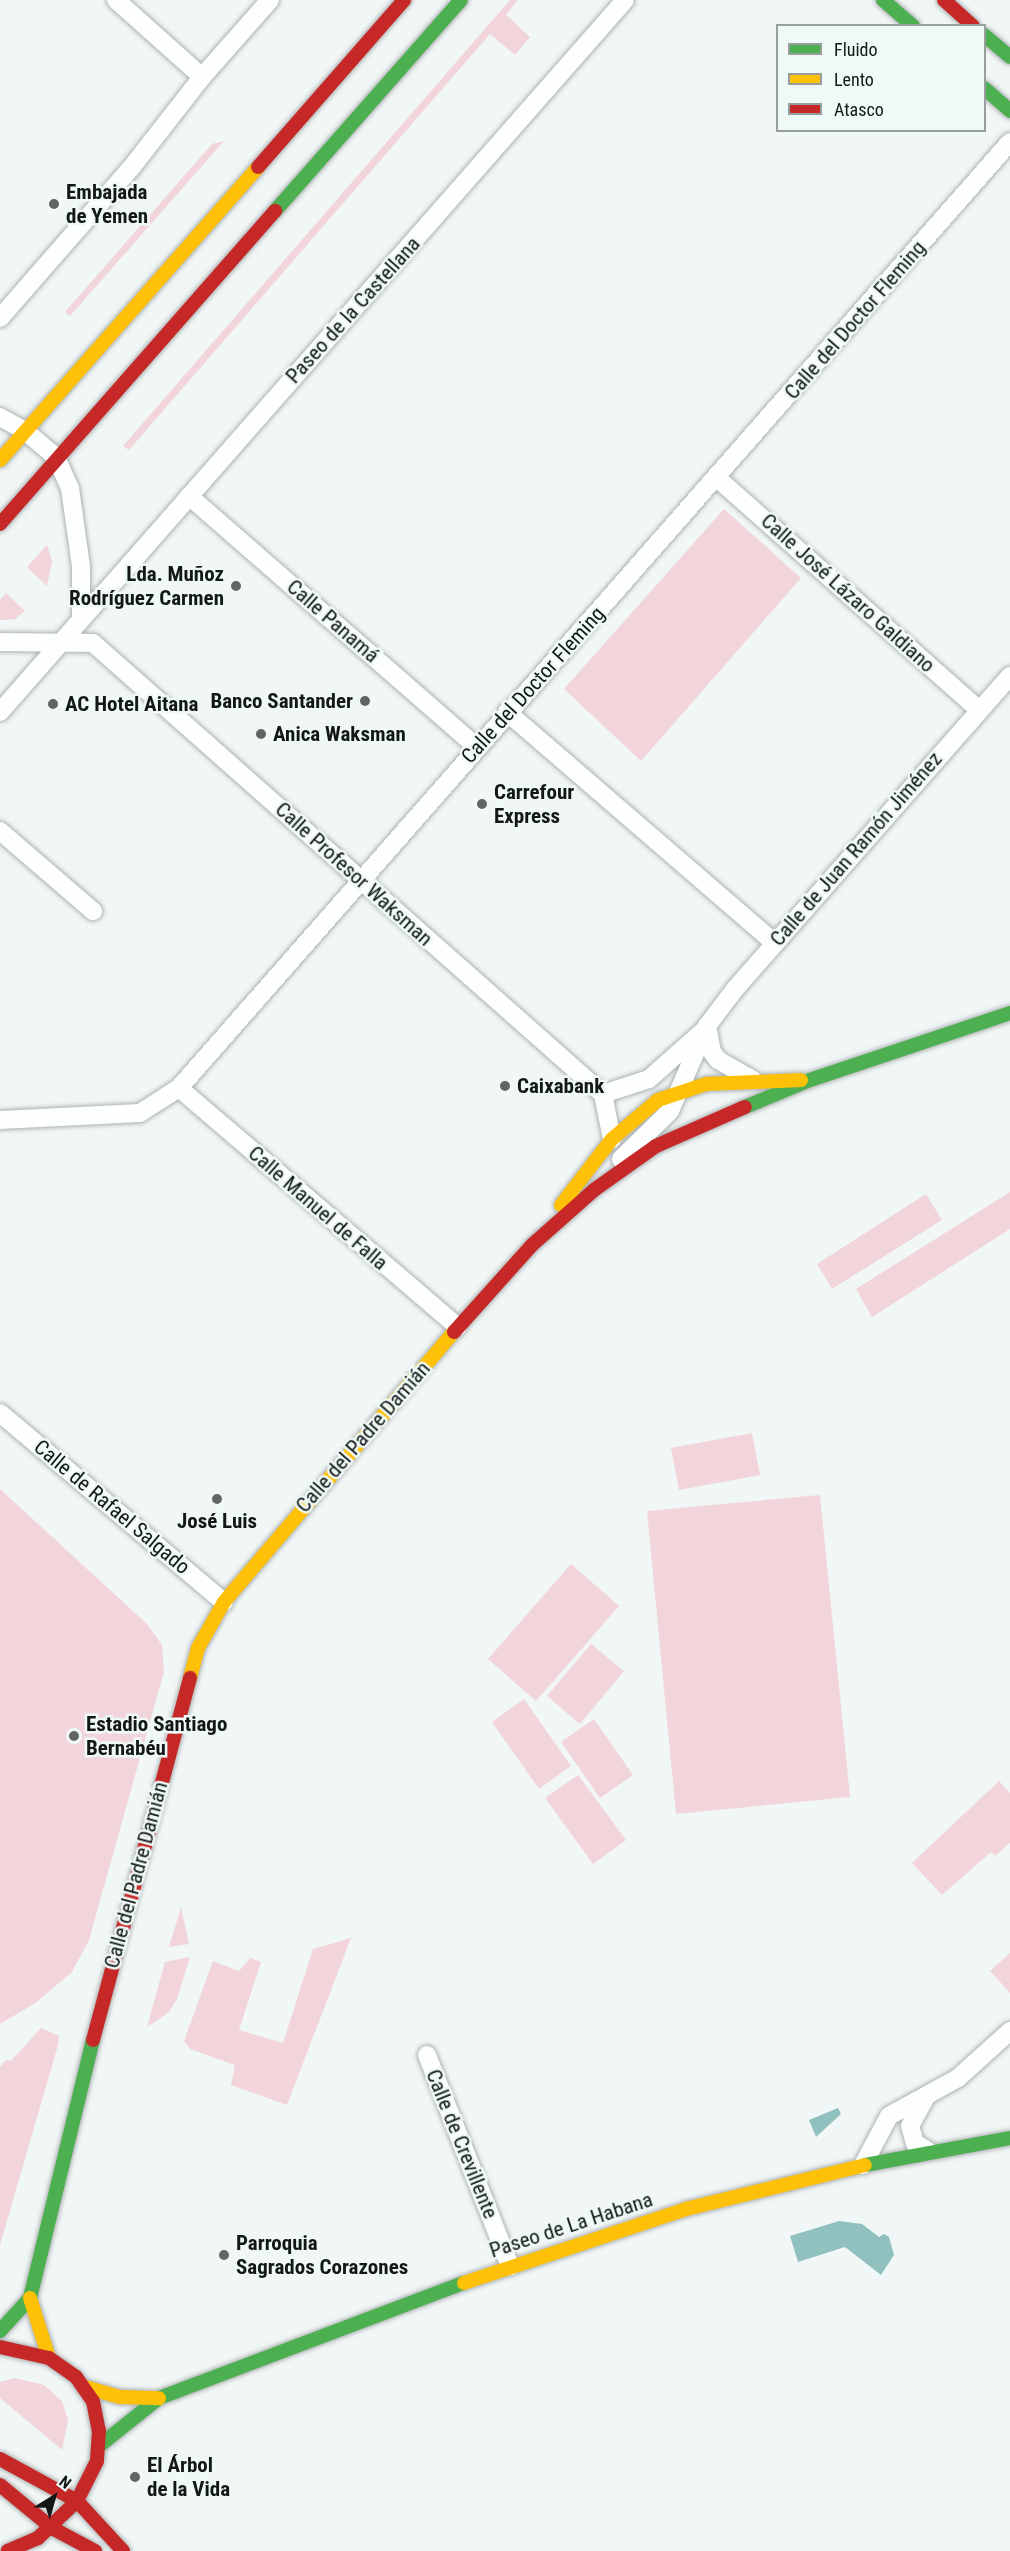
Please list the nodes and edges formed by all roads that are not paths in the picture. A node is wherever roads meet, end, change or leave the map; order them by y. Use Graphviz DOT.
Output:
graph roads {
  1 [pos="116,0"];
  2 [pos="270,0"];
  3 [pos="404,0"];
  4 [pos="461,0"];
  5 [pos="625,0"];
  6 [pos="884,0"];
  7 [pos="944,0"];
  8 [pos="911,24"];
  9 [pos="972,24"];
  10 [pos="986,37"];
  11 [pos="1010,57"];
  12 [pos="202,77"];
  13 [pos="986,90"];
  14 [pos="1010,111"];
  15 [pos="1010,142"];
  16 [pos="0,318"];
  17 [pos="0,417"];
  18 [pos="25,431"];
  19 [pos="56,457"];
  20 [pos="0,460"];
  21 [pos="717,478"];
  22 [pos="189,496"];
  23 [pos="0,524"];
  24 [pos="81,618"];
  25 [pos="64,640"];
  26 [pos="0,642"];
  27 [pos="1010,676"];
  28 [pos="978,709"];
  29 [pos="0,712"];
  30 [pos="507,712"];
  31 [pos="477,747"];
  32 [pos="0,831"];
  33 [pos="360,879"];
  34 [pos="93,911"];
  35 [pos="773,942"];
  36 [pos="1010,1013"];
  37 [pos="707,1026"];
  38 [pos="810,1080"];
  39 [pos="755,1081"];
  40 [pos="179,1089"];
  41 [pos="683,1089"];
  42 [pos="603,1094"];
  43 [pos="0,1120"];
  44 [pos="612,1139"];
  45 [pos="594,1190"];
  46 [pos="532,1245"];
  47 [pos="458,1328"];
  48 [pos="0,1413"];
  49 [pos="224,1602"];
  50 [pos="1010,2031"];
  51 [pos="427,2055"];
  52 [pos="926,2097"];
  53 [pos="1007,2143"];
  54 [pos="928,2151"];
  55 [pos="863,2165"];
  56 [pos="510,2266"];
  57 [pos="30,2298"];
  58 [pos="0,2331"];
  59 [pos="0,2347"];
  60 [pos="49,2358"];
  61 [pos="85,2387"];
  62 [pos="159,2398"];
  63 [pos="99,2446"];
  64 [pos="0,2459"];
  65 [pos="0,2485"];
  66 [pos="77,2501"];
  67 [pos="52,2528"];
  68 [pos="8,2551"];
  69 [pos="95,2551"];
  70 [pos="123,2551"];
  1 -- 12 [label="street"];
  2 -- 12 [label="street"];
  3 -- 18 [label="main road"];
  4 -- 19 [label="main road"];
  5 -- 22 [label="street, Paseo de la Castellana"];
  6 -- 8 [label="main road"];
  7 -- 9 [label="main road"];
  10 -- 11 [label="main road"];
  12 -- 16 [label="street"];
  13 -- 14 [label="main road"];
  15 -- 21 [label="street, Calle del Doctor Fleming"];
  17 -- 18 [label="street"];
  18 -- 19 [label="street"];
  18 -- 20 [label="main road"];
  19 -- 23 [label="main road"];
  19 -- 24 [label="street"];
  21 -- 28 [label="street, Calle José Lázaro Galdiano"];
  21 -- 30 [label="street, Calle del Doctor Fleming"];
  22 -- 24 [label="street, Paseo de la Castellana"];
  22 -- 31 [label="street, Calle Panamá"];
  24 -- 25 [label="street, Paseo de la Castellana"];
  25 -- 26 [label="street"];
  25 -- 29 [label="street, Paseo de la Castellana"];
  25 -- 33 [label="street, Calle Profesor Waksman"];
  27 -- 28 [label="street, Calle de Juan Ramón Jiménez"];
  28 -- 35 [label="street, Calle de Juan Ramón Jiménez"];
  30 -- 31 [label="street, Calle del Doctor Fleming"];
  30 -- 35 [label="street"];
  31 -- 33 [label="street, Calle del Doctor Fleming"];
  32 -- 34 [label="street"];
  33 -- 40 [label="street, Calle del Doctor Fleming"];
  33 -- 42 [label="street, Calle Profesor Waksman"];
  35 -- 37 [label="street, Calle de Juan Ramón Jiménez"];
  36 -- 38 [label="main road, Calle del Padre Damián"];
  37 -- 39 [label="street"];
  37 -- 41 [label="street, Calle del Padre Damián"];
  37 -- 42 [label="street"];
  38 -- 39 [label="main road, Calle del Padre Damián"];
  38 -- 45 [label="main road, Calle del Padre Damián"];
  39 -- 41 [label="main road, Calle del Padre Damián"];
  40 -- 43 [label="street, Calle del Doctor Fleming"];
  40 -- 47 [label="street, Calle Manuel de Falla"];
  41 -- 44 [label="main road, Calle del Padre Damián"];
  41 -- 45 [label="street, Calle del Padre Damián"];
  42 -- 44 [label="street"];
  44 -- 46 [label="main road, Calle del Padre Damián"];
  45 -- 46 [label="main road, Calle del Padre Damián"];
  46 -- 47 [label="main road, Calle del Padre Damián"];
  47 -- 49 [label="main road, Calle del Padre Damián"];
  48 -- 49 [label="street, Calle de Rafael Salgado"];
  49 -- 57 [label="main road, Calle del Padre Damián"];
  50 -- 52 [label="street"];
  51 -- 56 [label="street, Calle de Crevillente"];
  52 -- 54 [label="street"];
  52 -- 55 [label="street"];
  53 -- 54 [label="main road, Paseo de La Habana"];
  54 -- 55 [label="main road, Paseo de La Habana"];
  55 -- 56 [label="main road, Paseo de La Habana"];
  56 -- 62 [label="main road, Paseo de La Habana"];
  57 -- 58 [label="main road"];
  57 -- 60 [label="main road"];
  59 -- 60 [label="main road"];
  60 -- 61 [label="main road"];
  61 -- 62 [label="main road"];
  61 -- 63 [label="main road"];
  62 -- 63 [label="main road"];
  63 -- 66 [label="main road"];
  64 -- 66 [label="main road"];
  65 -- 67 [label="main road"];
  66 -- 67 [label="main road"];
  66 -- 70 [label="main road"];
  67 -- 68 [label="main road"];
  67 -- 69 [label="main road"];
}
